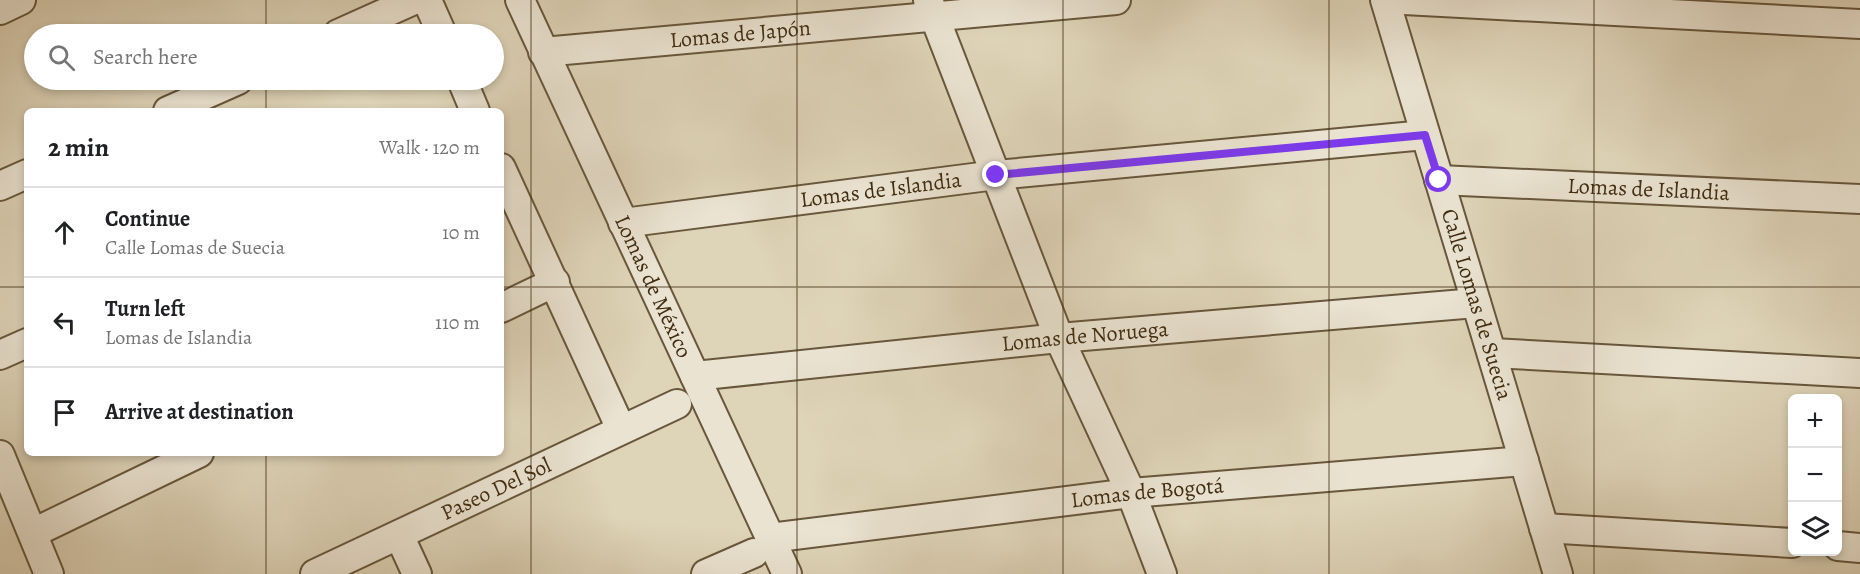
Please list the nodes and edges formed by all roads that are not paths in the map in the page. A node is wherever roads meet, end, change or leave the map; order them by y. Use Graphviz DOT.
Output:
graph roads {
  1 [pos="21,0"];
  2 [pos="414,0"];
  3 [pos="427,0"];
  4 [pos="520,0"];
  5 [pos="1116,0"];
  6 [pos="1385,0"];
  7 [pos="1404,0"];
  8 [pos="931,8"];
  9 [pos="0,10"];
  10 [pos="360,24"];
  11 [pos="438,24"];
  12 [pos="1860,24"];
  13 [pos="543,52"];
  14 [pos="215,90"];
  15 [pos="467,90"];
  16 [pos="175,108"];
  17 [pos="475,108"];
  18 [pos="1425,135"];
  19 [pos="504,174"];
  20 [pos="24,175"];
  21 [pos="996,175"];
  22 [pos="1439,180"];
  23 [pos="0,186"];
  24 [pos="1860,199"];
  25 [pos="623,223"];
  26 [pos="555,282"];
  27 [pos="1476,303"];
  28 [pos="504,307"];
  29 [pos="1059,338"];
  30 [pos="24,344"];
  31 [pos="1492,353"];
  32 [pos="0,355"];
  33 [pos="1860,373"];
  34 [pos="694,376"];
  35 [pos="676,404"];
  36 [pos="621,429"];
  37 [pos="0,454"];
  38 [pos="193,456"];
  39 [pos="1524,461"];
  40 [pos="1131,493"];
  41 [pos="1544,528"];
  42 [pos="33,533"];
  43 [pos="399,535"];
  44 [pos="1788,543"];
  45 [pos="762,545"];
  46 [pos="1842,546"];
  47 [pos="1860,548"];
  48 [pos="358,565"];
  49 [pos="49,574"];
  50 [pos="315,574"];
  51 [pos="417,574"];
  52 [pos="706,574"];
  53 [pos="787,574"];
  54 [pos="1162,574"];
  55 [pos="1558,574"];
  1 -- 9 [label="street"];
  2 -- 10 [label="street"];
  3 -- 11 [label="street"];
  4 -- 13 [label="street, Lomas de México"];
  5 -- 8 [label="street, Lomas de Japón"];
  6 -- 18 [label="street, Calle Lomas de Suecia"];
  7 -- 12 [label="street"];
  8 -- 13 [label="street, Lomas de Japón"];
  8 -- 21 [label="street"];
  13 -- 25 [label="street, Lomas de México"];
  14 -- 16 [label="street"];
  15 -- 17 [label="street"];
  18 -- 21 [label="street, Lomas de Islandia"];
  18 -- 22 [label="street, Calle Lomas de Suecia"];
  19 -- 26 [label="street"];
  20 -- 23 [label="street"];
  21 -- 25 [label="street, Lomas de Islandia"];
  21 -- 29 [label="street"];
  22 -- 24 [label="street, Lomas de Islandia"];
  22 -- 27 [label="street, Calle Lomas de Suecia"];
  25 -- 34 [label="street, Lomas de México"];
  26 -- 28 [label="street"];
  26 -- 36 [label="street"];
  27 -- 29 [label="street, Lomas de Noruega"];
  27 -- 31 [label="street, Calle Lomas de Suecia"];
  29 -- 34 [label="street, Lomas de Noruega"];
  29 -- 40 [label="street"];
  30 -- 32 [label="street"];
  31 -- 33 [label="street"];
  31 -- 39 [label="street, Calle Lomas de Suecia"];
  34 -- 45 [label="street, Lomas de México"];
  35 -- 36 [label="street, Paseo Del Sol"];
  36 -- 43 [label="street, Paseo Del Sol"];
  37 -- 42 [label="street"];
  38 -- 42 [label="street"];
  39 -- 40 [label="street, Lomas de Bogotá"];
  39 -- 41 [label="street, Calle Lomas de Suecia"];
  40 -- 45 [label="street, Lomas de Bogotá"];
  40 -- 54 [label="street"];
  41 -- 44 [label="street"];
  41 -- 55 [label="street, Calle Lomas de Suecia"];
  42 -- 49 [label="street"];
  43 -- 48 [label="street, Paseo Del Sol"];
  43 -- 51 [label="street"];
  45 -- 52 [label="street, Lomas de Bogotá"];
  45 -- 53 [label="street, Lomas de México"];
  46 -- 47 [label="street"];
  48 -- 50 [label="street, Paseo Del Sol"];
}
